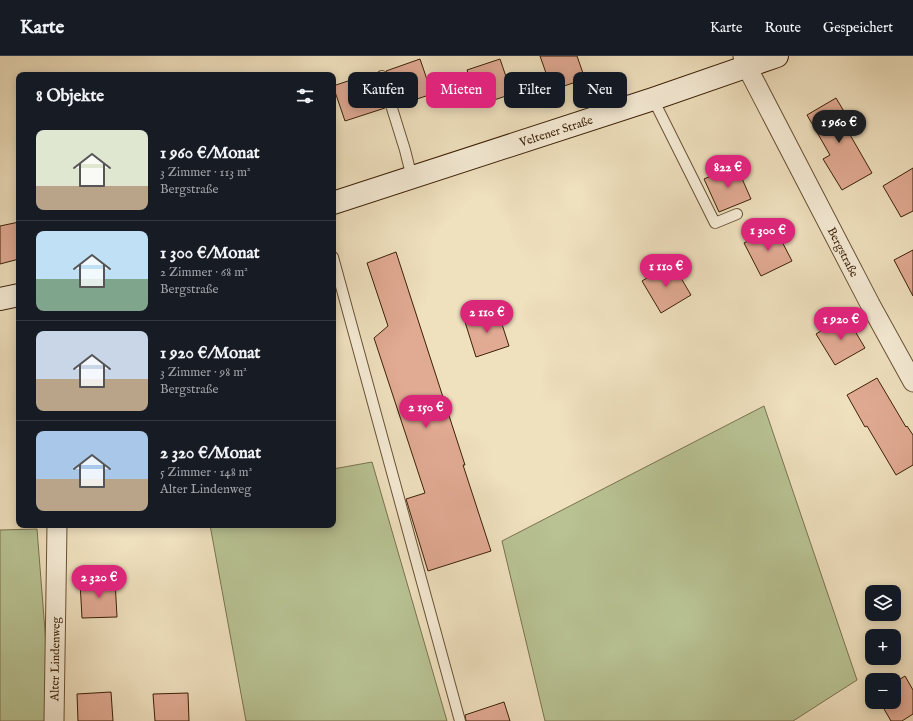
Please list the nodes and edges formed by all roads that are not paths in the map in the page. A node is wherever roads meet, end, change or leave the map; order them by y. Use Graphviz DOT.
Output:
graph roads {
  1 [pos="777,56"];
  2 [pos="745,61"];
  3 [pos="653,99"];
  4 [pos="392,108"];
  5 [pos="412,178"];
  6 [pos="336,202"];
  7 [pos="737,214"];
  8 [pos="336,268"];
  9 [pos="16,296"];
  10 [pos="0,299"];
  11 [pos="913,382"];
  12 [pos="57,528"];
  13 [pos="54,721"];
  14 [pos="460,721"];
  1 -- 2 [label="main road, Veltener Straße"];
  2 -- 3 [label="main road, Veltener Straße"];
  2 -- 11 [label="street, Bergstraße"];
  3 -- 5 [label="main road, Veltener Straße"];
  3 -- 7 [label="lane"];
  4 -- 5 [label="lane"];
  5 -- 6 [label="main road, Veltener Straße"];
  8 -- 14 [label="lane"];
  9 -- 10 [label="main road"];
  12 -- 13 [label="street, Alter Lindenweg"];
}
